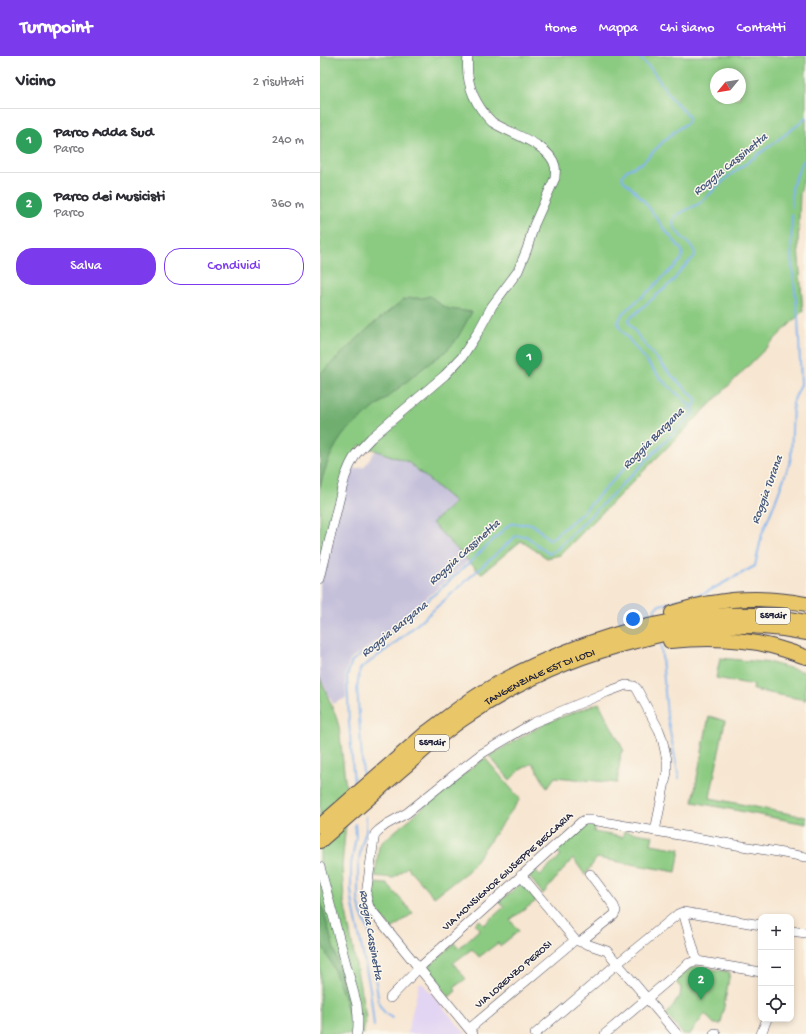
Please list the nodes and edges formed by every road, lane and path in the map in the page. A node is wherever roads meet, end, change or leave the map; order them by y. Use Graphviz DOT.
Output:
graph roads {
  1 [pos="468,56"];
  2 [pos="320,579"];
  3 [pos="806,604"];
  4 [pos="806,622"];
  5 [pos="806,633"];
  6 [pos="594,641"];
  7 [pos="608,648"];
  8 [pos="806,657"];
  9 [pos="320,826"];
  10 [pos="655,831"];
  11 [pos="320,841"];
  12 [pos="806,857"];
  13 [pos="320,867"];
  14 [pos="590,874"];
  15 [pos="522,875"];
  16 [pos="683,912"];
  17 [pos="758,924"];
  18 [pos="794,931"];
  19 [pos="806,933"];
  20 [pos="577,940"];
  21 [pos="697,961"];
  22 [pos="618,963"];
  23 [pos="419,968"];
  24 [pos="758,971"];
  25 [pos="390,998"];
  26 [pos="647,998"];
  27 [pos="766,1022"];
  28 [pos="471,1032"];
  29 [pos="357,1034"];
  30 [pos="536,1034"];
  31 [pos="605,1034"];
  32 [pos="677,1034"];
  33 [pos="761,1034"];
  1 -- 2 [label="street"];
  3 -- 6 [label="highway"];
  4 -- 6 [label="highway, TANGENZIALE EST DI LODI / SS9dir"];
  5 -- 7 [label="highway, TANGENZIALE EST DI LODI / SS9dir"];
  6 -- 9 [label="highway, TANGENZIALE EST DI LODI / SS9dir"];
  7 -- 8 [label="highway"];
  7 -- 11 [label="highway, TANGENZIALE EST DI LODI / SS9dir"];
  10 -- 12 [label="street, VIA MONSIGNOR GIUSEPPE BECCARIA"];
  10 -- 15 [label="street, VIA MONSIGNOR GIUSEPPE BECCARIA"];
  10 -- 23 [label="street"];
  13 -- 29 [label="street"];
  14 -- 20 [label="street, VIA LORENZO PEROSI"];
  15 -- 20 [label="street"];
  15 -- 23 [label="street, VIA MONSIGNOR GIUSEPPE BECCARIA"];
  16 -- 17 [label="street"];
  16 -- 21 [label="street"];
  16 -- 22 [label="street"];
  18 -- 19 [label="street"];
  20 -- 22 [label="street"];
  20 -- 28 [label="street, VIA LORENZO PEROSI"];
  21 -- 24 [label="street"];
  21 -- 26 [label="street"];
  22 -- 26 [label="street"];
  22 -- 30 [label="street"];
  23 -- 25 [label="street, VIA MONSIGNOR GIUSEPPE BECCARIA"];
  23 -- 28 [label="street"];
  26 -- 31 [label="street"];
  26 -- 32 [label="street"];
  27 -- 33 [label="street"];
}
